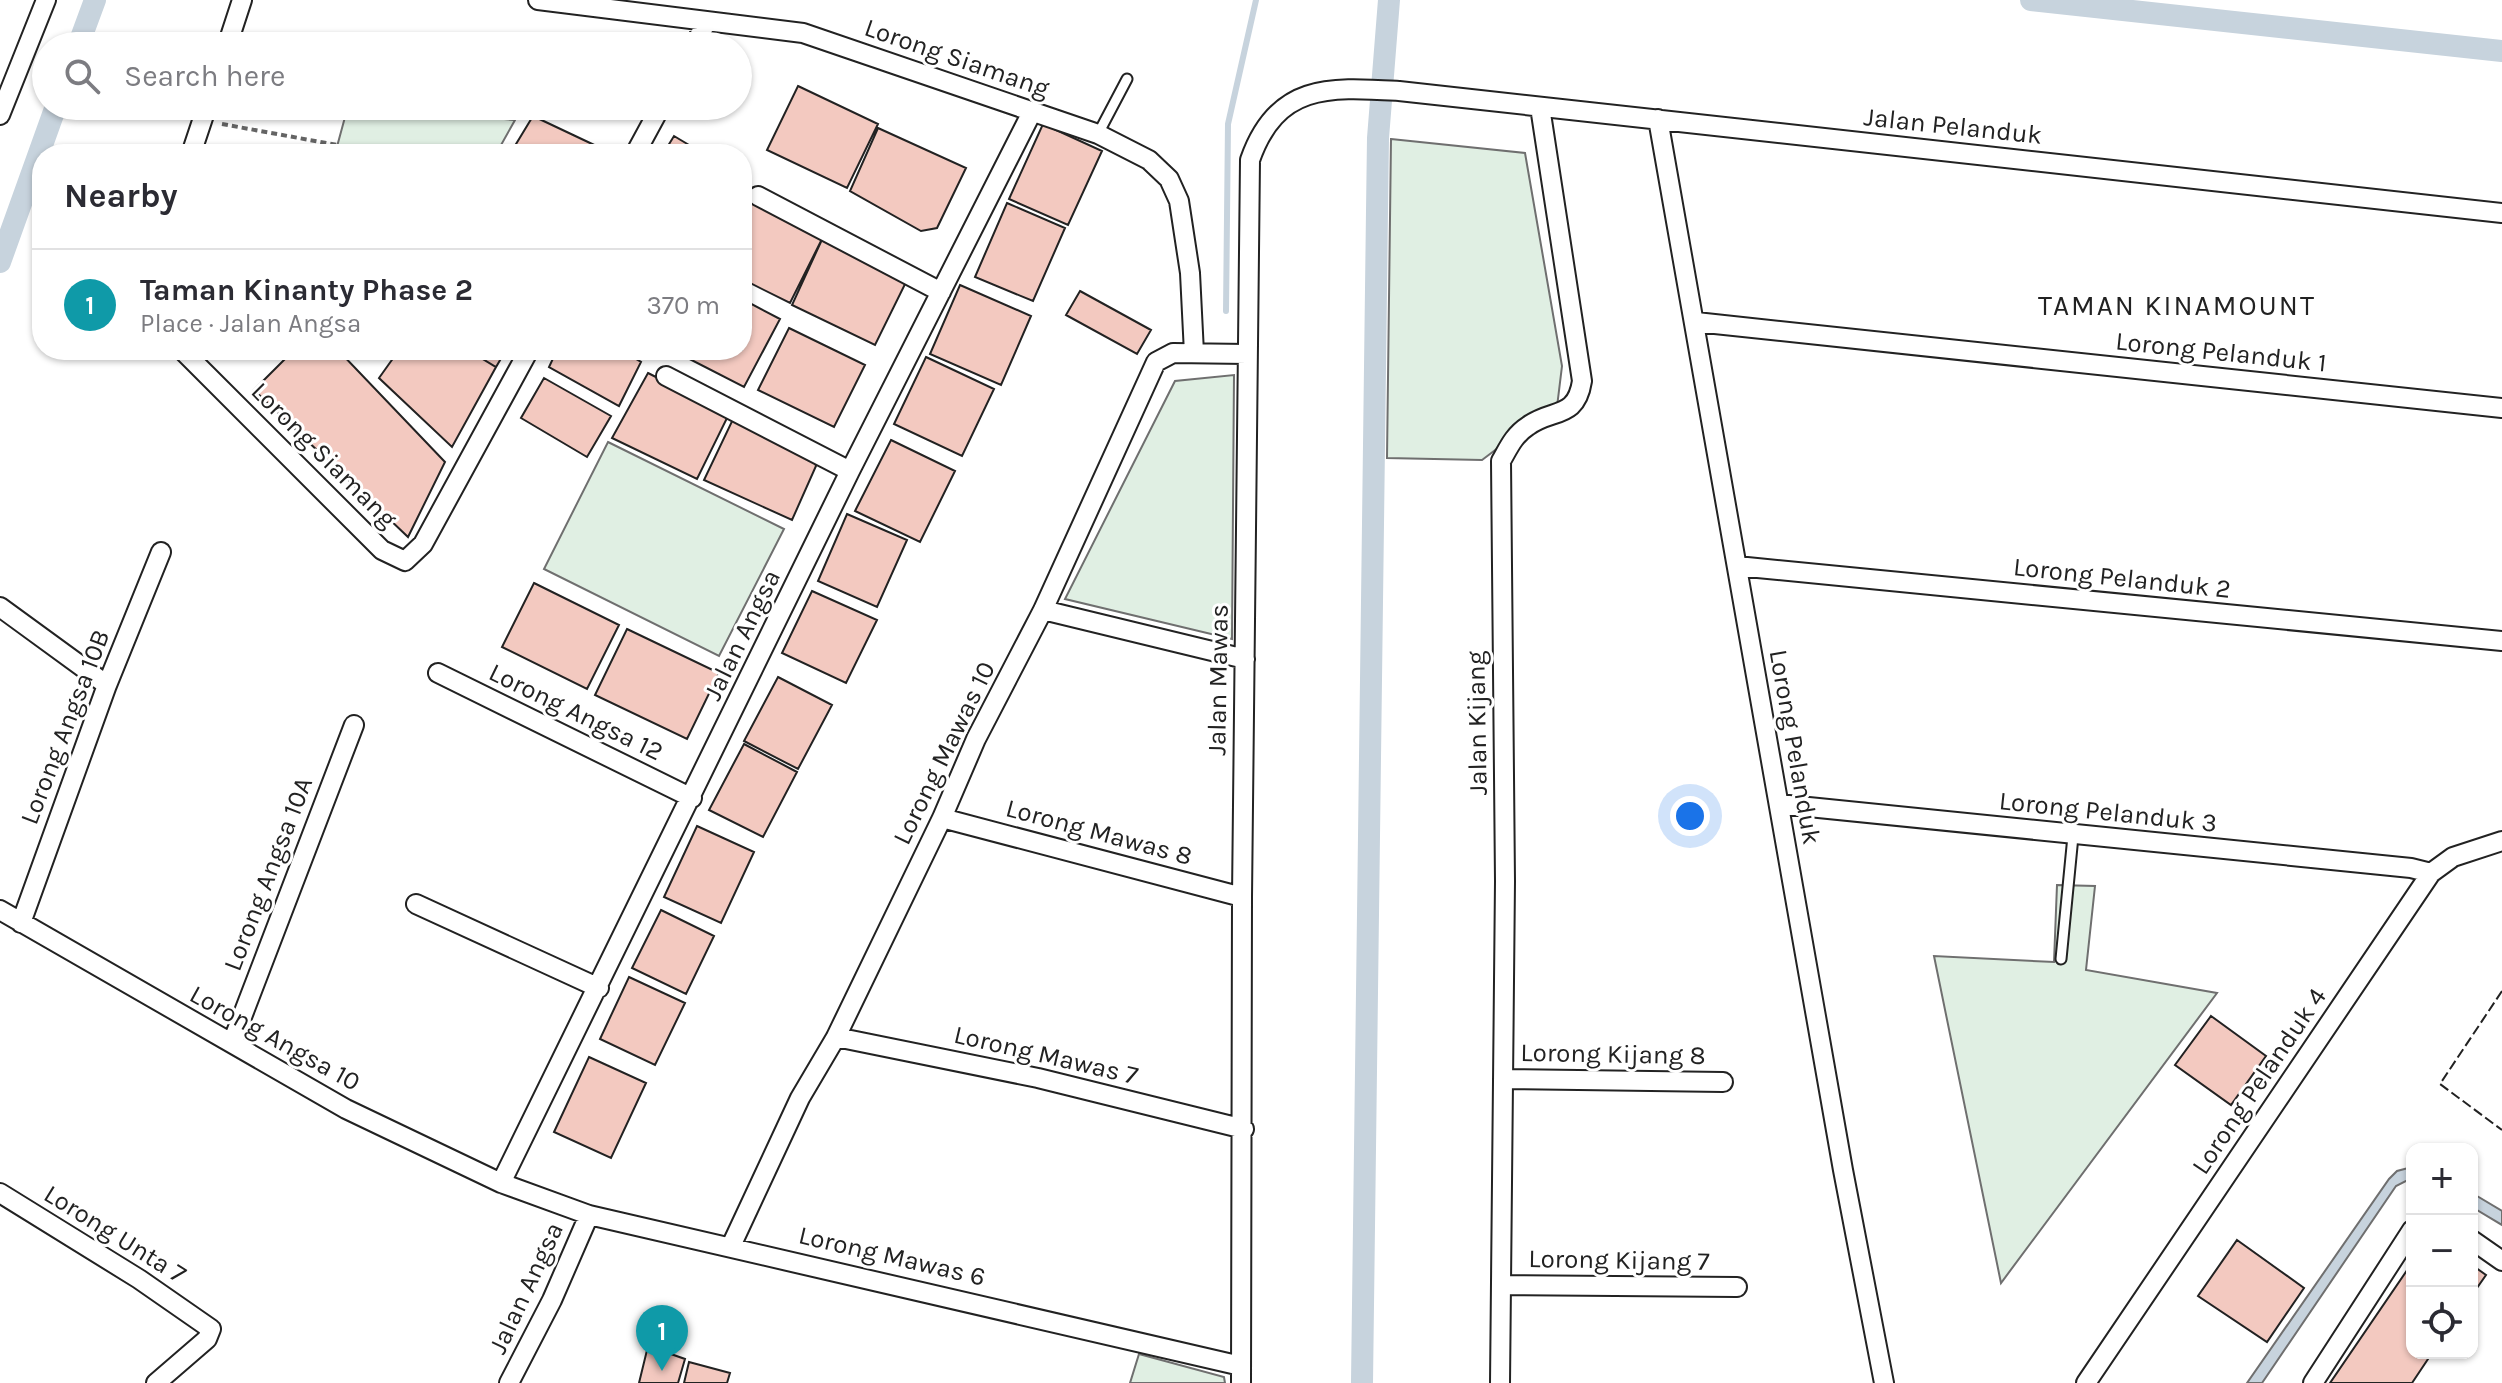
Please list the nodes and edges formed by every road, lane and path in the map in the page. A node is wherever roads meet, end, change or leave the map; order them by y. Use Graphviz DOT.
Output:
graph roads {
  1 [pos="46,0"];
  2 [pos="242,0"];
  3 [pos="538,0"];
  4 [pos="707,21"];
  5 [pos="33,32"];
  6 [pos="232,32"];
  7 [pos="701,32"];
  8 [pos="32,35"];
  9 [pos="1127,79"];
  10 [pos="1399,91"];
  11 [pos="1540,107"];
  12 [pos="1032,112"];
  13 [pos="0,115"];
  14 [pos="1658,119"];
  15 [pos="203,120"];
  16 [pos="234,120"];
  17 [pos="653,120"];
  18 [pos="1098,134"];
  19 [pos="194,144"];
  20 [pos="333,144"];
  21 [pos="640,144"];
  22 [pos="758,196"];
  23 [pos="2502,213"];
  24 [pos="941,292"];
  25 [pos="1696,322"];
  26 [pos="1194,353"];
  27 [pos="1247,354"];
  28 [pos="192,360"];
  29 [pos="524,360"];
  30 [pos="666,376"];
  31 [pos="2502,408"];
  32 [pos="850,471"];
  33 [pos="161,552"];
  34 [pos="1737,566"];
  35 [pos="0,607"];
  36 [pos="1043,610"];
  37 [pos="2502,641"];
  38 [pos="1245,659"];
  39 [pos="438,673"];
  40 [pos="107,685"];
  41 [pos="354,725"];
  42 [pos="692,798"];
  43 [pos="1779,804"];
  44 [pos="942,818"];
  45 [pos="2073,836"];
  46 [pos="2502,841"];
  47 [pos="2431,873"];
  48 [pos="1242,897"];
  49 [pos="416,904"];
  50 [pos="0,910"];
  51 [pos="21,923"];
  52 [pos="2061,959"];
  53 [pos="599,988"];
  54 [pos="836,1037"];
  55 [pos="232,1043"];
  56 [pos="1503,1079"];
  57 [pos="1723,1082"];
  58 [pos="1244,1129"];
  59 [pos="501,1183"];
  60 [pos="0,1193"];
  61 [pos="532,1195"];
  62 [pos="589,1215"];
  63 [pos="2406,1239"];
  64 [pos="2478,1244"];
  65 [pos="731,1246"];
  66 [pos="2502,1261"];
  67 [pos="1501,1285"];
  68 [pos="1737,1287"];
  69 [pos="1241,1375"];
  70 [pos="156,1383"];
  71 [pos="509,1383"];
  72 [pos="1500,1383"];
  73 [pos="1884,1383"];
  74 [pos="2086,1383"];
  75 [pos="2313,1383"];
  1 -- 5 [label="street"];
  2 -- 6 [label="street"];
  3 -- 4 [label="street, Lorong Siamang"];
  4 -- 7 [label="street"];
  4 -- 12 [label="street, Lorong Siamang"];
  8 -- 13 [label="street"];
  9 -- 18 [label="lane"];
  10 -- 11 [label="street, Jalan Pelanduk"];
  10 -- 27 [label="street, Jalan Mawas"];
  11 -- 14 [label="street, Jalan Pelanduk"];
  11 -- 56 [label="street, Jalan Kijang"];
  12 -- 18 [label="street, Lorong Siamang"];
  12 -- 24 [label="street, Jalan Angsa"];
  14 -- 23 [label="street, Jalan Pelanduk"];
  14 -- 25 [label="street, Lorong Pelanduk"];
  15 -- 19 [label="street"];
  16 -- 20 [label="path"];
  17 -- 21 [label="street"];
  18 -- 26 [label="street, Lorong Siamang"];
  22 -- 24 [label="street"];
  24 -- 32 [label="street, Jalan Angsa"];
  25 -- 31 [label="street, Lorong Pelanduk 1"];
  25 -- 34 [label="street, Lorong Pelanduk"];
  26 -- 27 [label="street, Lorong Mawas 10"];
  26 -- 36 [label="street, Lorong Mawas 10"];
  27 -- 38 [label="street, Jalan Mawas"];
  28 -- 29 [label="street, Lorong Siamang"];
  30 -- 32 [label="street"];
  32 -- 42 [label="street, Jalan Angsa"];
  33 -- 40 [label="street, Lorong Angsa 10B"];
  34 -- 37 [label="street, Lorong Pelanduk 2"];
  34 -- 43 [label="street, Lorong Pelanduk"];
  35 -- 40 [label="street"];
  36 -- 38 [label="street"];
  36 -- 44 [label="street, Lorong Mawas 10"];
  38 -- 48 [label="street, Jalan Mawas"];
  39 -- 42 [label="street, Lorong Angsa 12"];
  40 -- 51 [label="street, Lorong Angsa 10B"];
  41 -- 55 [label="street, Lorong Angsa 10A"];
  42 -- 53 [label="street, Jalan Angsa"];
  43 -- 45 [label="street, Lorong Pelanduk 3"];
  43 -- 73 [label="street, Lorong Pelanduk"];
  44 -- 48 [label="street, Lorong Mawas 8"];
  44 -- 54 [label="street, Lorong Mawas 10"];
  45 -- 47 [label="street, Lorong Pelanduk 3"];
  45 -- 52 [label="lane"];
  46 -- 47 [label="street, Lorong Pelanduk 4"];
  47 -- 74 [label="street, Lorong Pelanduk 4"];
  48 -- 58 [label="street, Jalan Mawas"];
  49 -- 53 [label="street"];
  50 -- 51 [label="street, Lorong Angsa 10"];
  51 -- 55 [label="street, Lorong Angsa 10"];
  53 -- 59 [label="street, Jalan Angsa"];
  54 -- 58 [label="street, Lorong Mawas 7"];
  54 -- 65 [label="street, Lorong Mawas 10"];
  55 -- 59 [label="street, Lorong Angsa 10"];
  56 -- 57 [label="street, Lorong Kijang 8"];
  56 -- 67 [label="street, Jalan Kijang"];
  58 -- 69 [label="street, Jalan Mawas"];
  59 -- 61 [label="street, Lorong Angsa 10"];
  60 -- 70 [label="street, Lorong Unta 7"];
  61 -- 62 [label="street, Lorong Mawas 6"];
  62 -- 65 [label="street, Lorong Mawas 6"];
  62 -- 71 [label="street, Jalan Angsa"];
  63 -- 75 [label="street"];
  64 -- 66 [label="street"];
  65 -- 69 [label="street, Lorong Mawas 6"];
  67 -- 68 [label="street, Lorong Kijang 7"];
  67 -- 72 [label="street, Jalan Kijang"];
}
